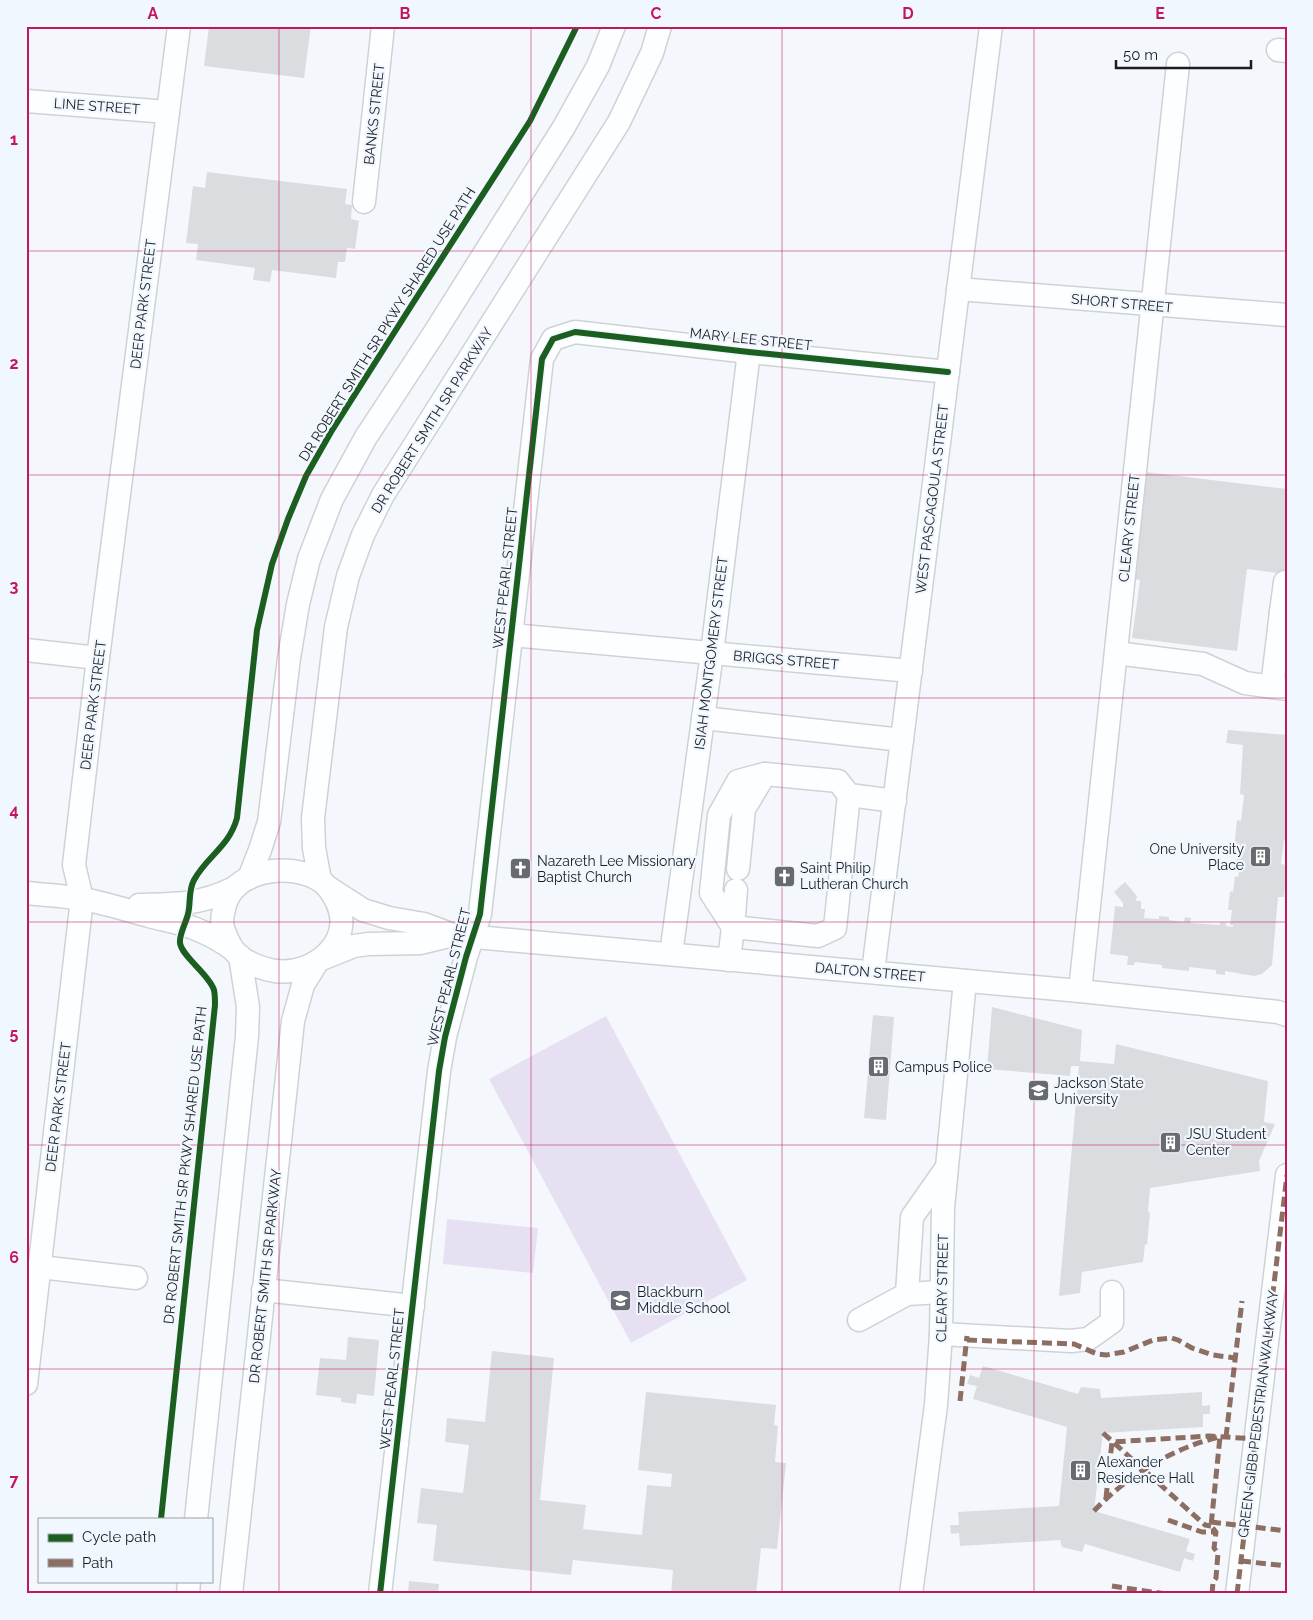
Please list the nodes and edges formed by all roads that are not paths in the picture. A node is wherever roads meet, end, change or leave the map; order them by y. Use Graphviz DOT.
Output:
graph roads {
  1 [pos="179,26"];
  2 [pos="383,26"];
  3 [pos="614,26"];
  4 [pos="660,26"];
  5 [pos="991,26"];
  6 [pos="1178,64"];
  7 [pos="26,101"];
  8 [pos="168,112"];
  9 [pos="364,202"];
  10 [pos="958,289"];
  11 [pos="1152,305"];
  12 [pos="1287,315"];
  13 [pos="553,339"];
  14 [pos="749,352"];
  15 [pos="948,372"];
  16 [pos="1285,582"];
  17 [pos="1284,612"];
  18 [pos="511,635"];
  19 [pos="26,650"];
  20 [pos="712,653"];
  21 [pos="1116,653"];
  22 [pos="98,658"];
  23 [pos="911,671"];
  24 [pos="1279,688"];
  25 [pos="703,718"];
  26 [pos="902,740"];
  27 [pos="765,774"];
  28 [pos="849,794"];
  29 [pos="895,801"];
  30 [pos="240,884"];
  31 [pos="325,884"];
  32 [pos="26,893"];
  33 [pos="82,899"];
  34 [pos="116,906"];
  35 [pos="733,927"];
  36 [pos="463,935"];
  37 [pos="818,936"];
  38 [pos="236,952"];
  39 [pos="671,954"];
  40 [pos="729,960"];
  41 [pos="320,961"];
  42 [pos="816,968"];
  43 [pos="873,972"];
  44 [pos="965,981"];
  45 [pos="1080,991"];
  46 [pos="1287,1015"];
  47 [pos="947,1167"];
  48 [pos="1287,1175"];
  49 [pos="40,1267"];
  50 [pos="136,1278"];
  51 [pos="263,1290"];
  52 [pos="941,1292"];
  53 [pos="1112,1292"];
  54 [pos="907,1294"];
  55 [pos="413,1306"];
  56 [pos="859,1320"];
  57 [pos="942,1334"];
  58 [pos="26,1384"];
  59 [pos="196,1518"];
  60 [pos="237,1593"];
  61 [pos="380,1594"];
  62 [pos="912,1594"];
  63 [pos="1237,1594"];
  1 -- 8 [label="street, DEER PARK STREET"];
  2 -- 9 [label="street, BANKS STREET"];
  3 -- 30 [label="street"];
  4 -- 31 [label="street, DR ROBERT SMITH SR PARKWAY"];
  5 -- 10 [label="street, WEST PASCAGOULA STREET"];
  6 -- 11 [label="street, CLEARY STREET"];
  7 -- 8 [label="street, LINE STREET"];
  8 -- 22 [label="street, DEER PARK STREET"];
  10 -- 11 [label="street, SHORT STREET"];
  10 -- 15 [label="street, WEST PASCAGOULA STREET"];
  11 -- 12 [label="street, SHORT STREET"];
  11 -- 21 [label="street, CLEARY STREET"];
  13 -- 14 [label="street, MARY LEE STREET"];
  13 -- 18 [label="street, WEST PEARL STREET"];
  14 -- 15 [label="street, MARY LEE STREET"];
  14 -- 20 [label="street, ISIAH MONTGOMERY STREET"];
  15 -- 23 [label="street, WEST PASCAGOULA STREET"];
  16 -- 17 [label="street"];
  17 -- 24 [label="street"];
  18 -- 20 [label="street, BRIGGS STREET"];
  18 -- 36 [label="street, WEST PEARL STREET"];
  19 -- 22 [label="street"];
  20 -- 23 [label="street, BRIGGS STREET"];
  20 -- 25 [label="street, ISIAH MONTGOMERY STREET"];
  21 -- 24 [label="street"];
  21 -- 45 [label="street, CLEARY STREET"];
  22 -- 33 [label="street, DEER PARK STREET"];
  23 -- 26 [label="street, WEST PASCAGOULA STREET"];
  25 -- 26 [label="street"];
  25 -- 39 [label="street, ISIAH MONTGOMERY STREET"];
  26 -- 29 [label="street, WEST PASCAGOULA STREET"];
  27 -- 28 [label="street"];
  27 -- 35 [label="street"];
  27 -- 35 [label="street"];
  28 -- 29 [label="street"];
  28 -- 37 [label="street"];
  29 -- 43 [label="street, WEST PASCAGOULA STREET"];
  30 -- 31 [label="street"];
  30 -- 34 [label="street"];
  30 -- 38 [label="street"];
  31 -- 36 [label="street, DALTON STREET"];
  31 -- 41 [label="street"];
  32 -- 33 [label="street"];
  33 -- 34 [label="street"];
  33 -- 49 [label="street, DEER PARK STREET"];
  34 -- 38 [label="street"];
  35 -- 37 [label="street"];
  35 -- 40 [label="street"];
  36 -- 39 [label="street, DALTON STREET"];
  36 -- 41 [label="street, DALTON STREET"];
  36 -- 55 [label="street, WEST PEARL STREET"];
  37 -- 42 [label="street"];
  38 -- 41 [label="street"];
  38 -- 59 [label="street"];
  39 -- 40 [label="street, DALTON STREET"];
  40 -- 42 [label="street, DALTON STREET"];
  41 -- 51 [label="street, DR ROBERT SMITH SR PARKWAY"];
  42 -- 43 [label="street, DALTON STREET"];
  43 -- 44 [label="street, DALTON STREET"];
  44 -- 45 [label="street, DALTON STREET"];
  44 -- 47 [label="street, CLEARY STREET"];
  45 -- 46 [label="street, DALTON STREET"];
  47 -- 52 [label="street, CLEARY STREET"];
  47 -- 54 [label="street"];
  48 -- 63 [label="street, GREEN-GIBB PEDESTRIAN WALKWAY"];
  49 -- 50 [label="street"];
  49 -- 58 [label="street, DEER PARK STREET"];
  51 -- 55 [label="street"];
  51 -- 60 [label="street, DR ROBERT SMITH SR PARKWAY"];
  52 -- 54 [label="street"];
  52 -- 57 [label="street, CLEARY STREET"];
  53 -- 57 [label="street"];
  54 -- 56 [label="street"];
  55 -- 61 [label="street, WEST PEARL STREET"];
  57 -- 62 [label="street, CLEARY STREET"];
}
